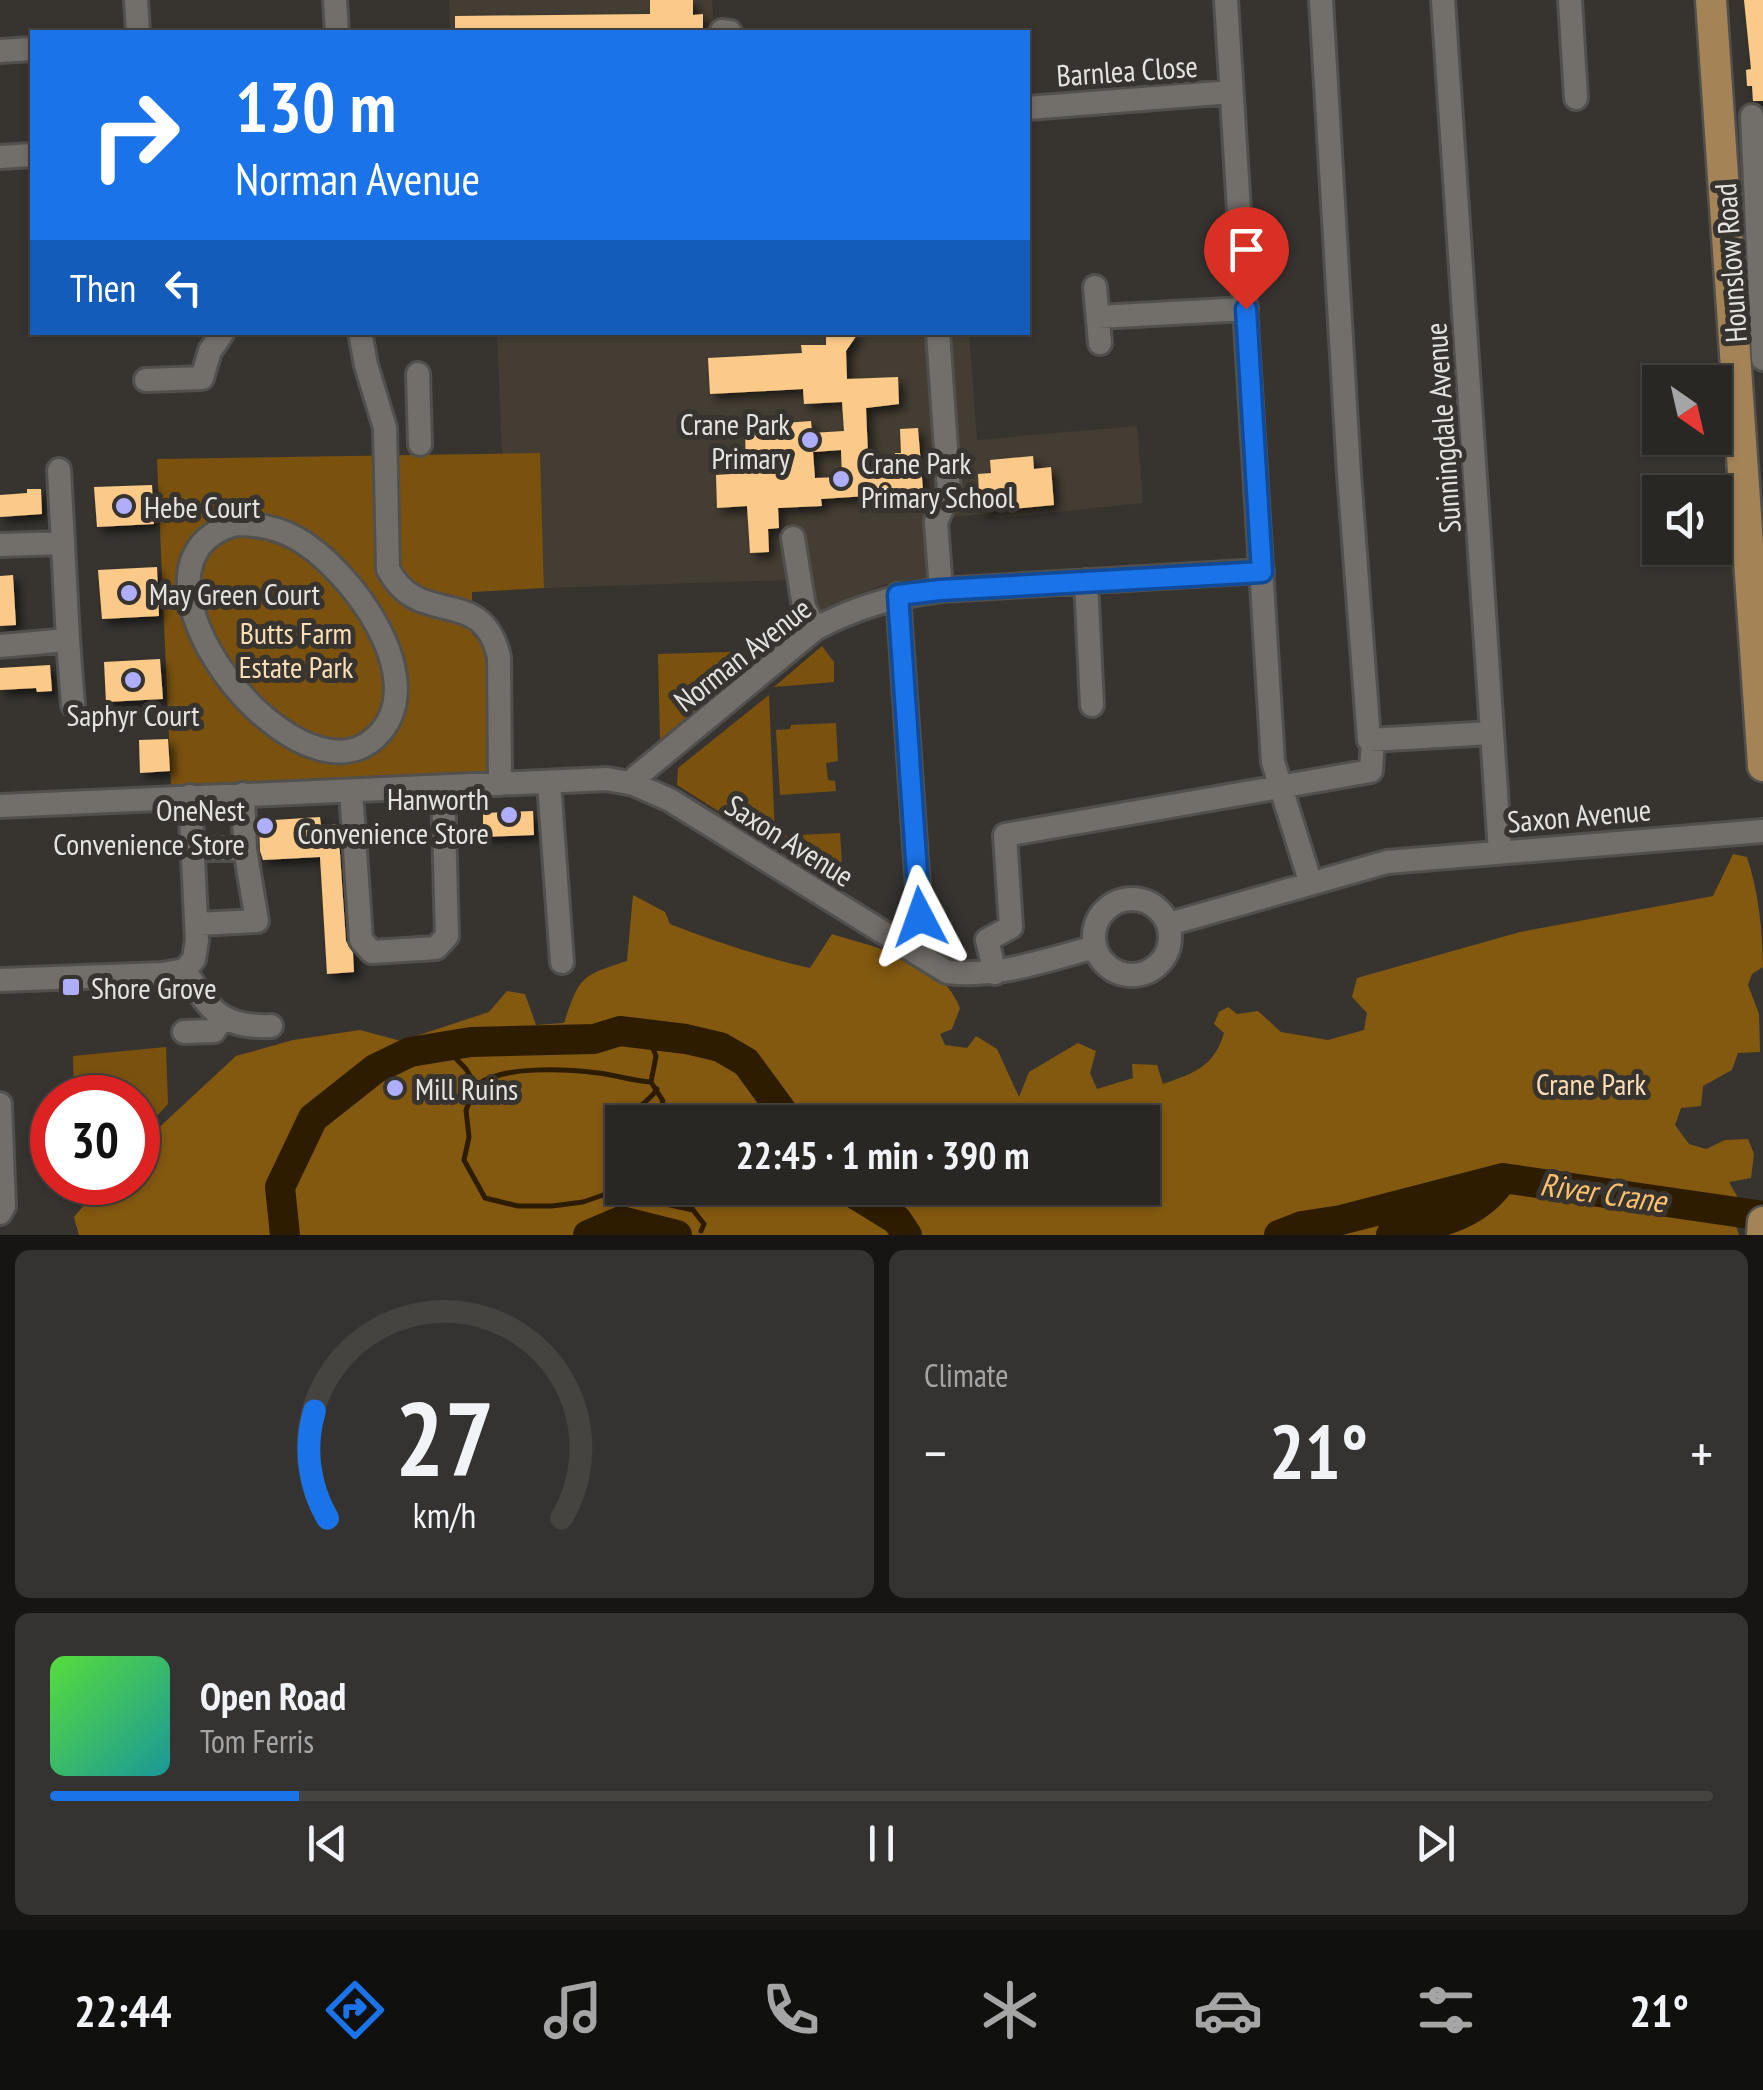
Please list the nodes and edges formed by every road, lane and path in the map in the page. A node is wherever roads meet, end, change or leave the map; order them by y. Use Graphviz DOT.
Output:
graph roads {
  1 [pos="136,0"];
  2 [pos="335,0"];
  3 [pos="1226,0"];
  4 [pos="1321,0"];
  5 [pos="1443,0"];
  6 [pos="1570,0"];
  7 [pos="1711,0"];
  8 [pos="138,30"];
  9 [pos="336,30"];
  10 [pos="0,50"];
  11 [pos="30,50"];
  12 [pos="1232,92"];
  13 [pos="1576,98"];
  14 [pos="1030,108"];
  15 [pos="1720,110"];
  16 [pos="1757,117"];
  17 [pos="30,155"];
  18 [pos="0,157"];
  19 [pos="1095,287"];
  20 [pos="1246,309"];
  21 [pos="1098,317"];
  22 [pos="222,335"];
  23 [pos="361,335"];
  24 [pos="938,335"];
  25 [pos="1100,343"];
  26 [pos="1763,359"];
  27 [pos="418,374"];
  28 [pos="146,380"];
  29 [pos="385,428"];
  30 [pos="59,470"];
  31 [pos="793,538"];
  32 [pos="64,542"];
  33 [pos="199,544"];
  34 [pos="0,545"];
  35 [pos="1262,572"];
  36 [pos="1086,582"];
  37 [pos="940,590"];
  38 [pos="898,595"];
  39 [pos="815,629"];
  40 [pos="68,640"];
  41 [pos="0,646"];
  42 [pos="74,704"];
  43 [pos="1092,705"];
  44 [pos="1492,733"];
  45 [pos="1374,739"];
  46 [pos="1763,766"];
  47 [pos="549,783"];
  48 [pos="500,784"];
  49 [pos="634,784"];
  50 [pos="1280,785"];
  51 [pos="443,787"];
  52 [pos="351,791"];
  53 [pos="243,794"];
  54 [pos="190,796"];
  55 [pos="0,806"];
  56 [pos="1763,831"];
  57 [pos="209,849"];
  58 [pos="246,849"];
  59 [pos="1500,852"];
  60 [pos="1310,881"];
  61 [pos="198,924"];
  62 [pos="1168,924"];
  63 [pos="1095,946"];
  64 [pos="908,948"];
  65 [pos="562,962"];
  66 [pos="185,970"];
  67 [pos="995,973"];
  68 [pos="0,980"];
  69 [pos="223,1017"];
  70 [pos="271,1026"];
  71 [pos="184,1032"];
  72 [pos="0,1104"];
  73 [pos="0,1213"];
  74 [pos="1763,1222"];
  75 [pos="1762,1234"];
  1 -- 8 [label="street"];
  2 -- 9 [label="street"];
  3 -- 12 [label="street"];
  4 -- 45 [label="street"];
  5 -- 44 [label="street, Sunningdale Avenue"];
  6 -- 13 [label="street"];
  7 -- 15 [label="main road, Hounslow Road"];
  10 -- 11 [label="street"];
  12 -- 14 [label="street, Barnlea Close"];
  12 -- 20 [label="street"];
  15 -- 16 [label="street"];
  15 -- 46 [label="main road, Hounslow Road"];
  16 -- 26 [label="street"];
  17 -- 18 [label="street"];
  19 -- 21 [label="street"];
  20 -- 21 [label="street"];
  20 -- 35 [label="street"];
  21 -- 25 [label="street"];
  22 -- 28 [label="street"];
  23 -- 29 [label="street"];
  24 -- 37 [label="street"];
  27 -- 29 [label="street"];
  29 -- 48 [label="street"];
  30 -- 32 [label="street"];
  31 -- 39 [label="street"];
  32 -- 34 [label="street"];
  32 -- 40 [label="street"];
  33 -- 33 [label="street"];
  35 -- 36 [label="street, Norman Avenue"];
  35 -- 50 [label="street"];
  36 -- 37 [label="street, Norman Avenue"];
  36 -- 43 [label="street"];
  37 -- 38 [label="street, Norman Avenue"];
  38 -- 39 [label="street, Norman Avenue"];
  38 -- 64 [label="street"];
  39 -- 49 [label="street, Norman Avenue"];
  40 -- 41 [label="street"];
  40 -- 42 [label="street"];
  44 -- 45 [label="street"];
  44 -- 59 [label="street, Sunningdale Avenue"];
  45 -- 50 [label="street"];
  47 -- 48 [label="street, Saxon Avenue"];
  47 -- 49 [label="street, Saxon Avenue"];
  47 -- 65 [label="street"];
  48 -- 51 [label="street, Saxon Avenue"];
  49 -- 64 [label="street, Saxon Avenue"];
  50 -- 60 [label="street"];
  50 -- 67 [label="street"];
  51 -- 52 [label="street, Saxon Avenue"];
  51 -- 52 [label="street"];
  52 -- 53 [label="street, Saxon Avenue"];
  53 -- 54 [label="street, Saxon Avenue"];
  53 -- 58 [label="street"];
  54 -- 55 [label="street, Saxon Avenue"];
  54 -- 61 [label="street"];
  56 -- 59 [label="street, Saxon Avenue"];
  57 -- 58 [label="street"];
  58 -- 61 [label="street"];
  59 -- 60 [label="street, Saxon Avenue"];
  60 -- 62 [label="street, Saxon Avenue"];
  61 -- 66 [label="street"];
  62 -- 63 [label="street"];
  62 -- 63 [label="street"];
  63 -- 67 [label="street, Saxon Avenue"];
  64 -- 67 [label="street, Saxon Avenue"];
  66 -- 68 [label="street"];
  66 -- 69 [label="street"];
  69 -- 70 [label="street"];
  69 -- 71 [label="street"];
  72 -- 73 [label="street"];
  74 -- 75 [label="main road"];
}
